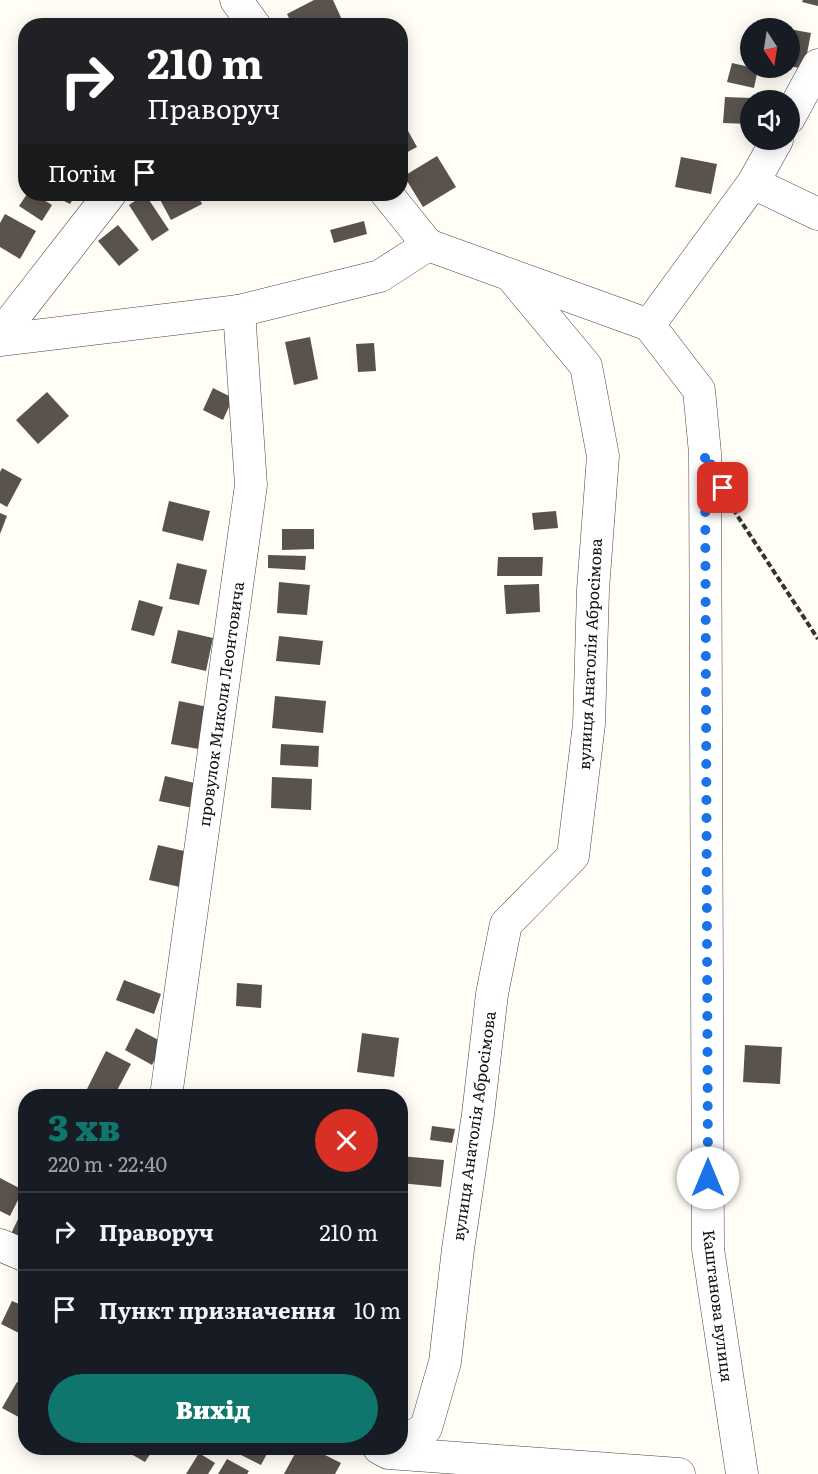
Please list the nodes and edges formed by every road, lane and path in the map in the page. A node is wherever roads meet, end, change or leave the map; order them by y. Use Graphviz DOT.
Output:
graph roads {
  1 [pos="818,65"];
  2 [pos="800,98"];
  3 [pos="771,150"];
  4 [pos="753,183"];
  5 [pos="105,201"];
  6 [pos="393,201"];
  7 [pos="818,214"];
  8 [pos="428,245"];
  9 [pos="510,275"];
  10 [pos="239,311"];
  11 [pos="649,326"];
  12 [pos="0,338"];
  13 [pos="731,506"];
  14 [pos="818,639"];
  15 [pos="167,1089"];
  16 [pos="0,1245"];
  17 [pos="18,1253"];
  18 [pos="408,1438"];
  19 [pos="408,1450"];
  20 [pos="679,1474"];
  21 [pos="742,1474"];
  1 -- 2 [label="street"];
  3 -- 4 [label="street"];
  4 -- 7 [label="street"];
  4 -- 11 [label="street"];
  5 -- 12 [label="street"];
  6 -- 8 [label="street"];
  8 -- 9 [label="street"];
  8 -- 10 [label="street"];
  9 -- 11 [label="street"];
  9 -- 18 [label="street, вулиця Анатолія Абросімова"];
  10 -- 12 [label="street"];
  10 -- 15 [label="street, провулок Миколи Леонтовича"];
  11 -- 21 [label="street, Каштанова вулиця"];
  13 -- 14 [label="path"];
  16 -- 17 [label="street"];
  19 -- 20 [label="street"];
}
